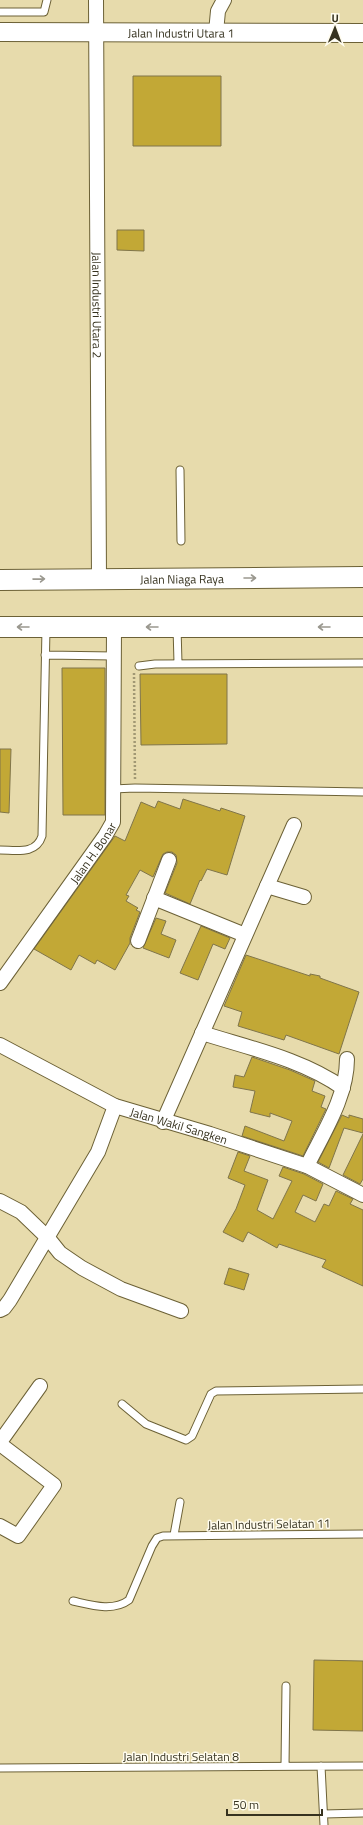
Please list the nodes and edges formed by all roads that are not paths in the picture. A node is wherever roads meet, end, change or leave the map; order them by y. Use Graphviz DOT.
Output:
graph roads {
  1 [pos="46,0"];
  2 [pos="96,0"];
  3 [pos="224,0"];
  4 [pos="0,12"];
  5 [pos="0,32"];
  6 [pos="95,32"];
  7 [pos="216,32"];
  8 [pos="363,33"];
  9 [pos="180,470"];
  10 [pos="181,541"];
  11 [pos="363,577"];
  12 [pos="99,579"];
  13 [pos="0,580"];
  14 [pos="0,627"];
  15 [pos="46,627"];
  16 [pos="114,627"];
  17 [pos="177,627"];
  18 [pos="363,627"];
  19 [pos="45,655"];
  20 [pos="114,656"];
  21 [pos="178,663"];
  22 [pos="363,663"];
  23 [pos="139,666"];
  24 [pos="114,789"];
  25 [pos="363,792"];
  26 [pos="294,825"];
  27 [pos="0,850"];
  28 [pos="168,860"];
  29 [pos="267,886"];
  30 [pos="304,897"];
  31 [pos="154,898"];
  32 [pos="245,935"];
  33 [pos="138,940"];
  34 [pos="0,983"];
  35 [pos="202,1033"];
  36 [pos="0,1045"];
  37 [pos="347,1059"];
  38 [pos="343,1088"];
  39 [pos="115,1106"];
  40 [pos="162,1122"];
  41 [pos="306,1166"];
  42 [pos="363,1195"];
  43 [pos="0,1201"];
  44 [pos="48,1238"];
  45 [pos="0,1310"];
  46 [pos="181,1311"];
  47 [pos="40,1386"];
  48 [pos="363,1389"];
  49 [pos="122,1404"];
  50 [pos="0,1443"];
  51 [pos="180,1502"];
  52 [pos="0,1526"];
  53 [pos="363,1534"];
  54 [pos="174,1536"];
  55 [pos="74,1600"];
  56 [pos="286,1686"];
  57 [pos="285,1766"];
  58 [pos="321,1766"];
  59 [pos="363,1766"];
  60 [pos="0,1768"];
  61 [pos="363,1813"];
  62 [pos="324,1814"];
  63 [pos="324,1825"];
  1 -- 4 [label="lane"];
  2 -- 6 [label="street, Jalan Industri Utara 2"];
  3 -- 7 [label="street"];
  5 -- 6 [label="street, Jalan Industri Utara 1"];
  6 -- 7 [label="street, Jalan Industri Utara 1"];
  6 -- 12 [label="street, Jalan Industri Utara 2"];
  7 -- 8 [label="street, Jalan Industri Utara 1"];
  9 -- 10 [label="lane"];
  12 -- 11 [label="main road, Jalan Niaga Raya, one-way"];
  13 -- 12 [label="main road, Jalan Niaga Raya, one-way"];
  15 -- 14 [label="main road, one-way"];
  15 -- 16 [label="main road"];
  15 -- 19 [label="lane"];
  17 -- 16 [label="main road, one-way"];
  16 -- 20 [label="street, Jalan H. Bonar"];
  18 -- 17 [label="main road, one-way"];
  17 -- 21 [label="lane"];
  19 -- 20 [label="lane"];
  19 -- 27 [label="lane"];
  20 -- 24 [label="street, Jalan H. Bonar"];
  21 -- 22 [label="lane"];
  21 -- 23 [label="lane"];
  24 -- 25 [label="lane"];
  24 -- 34 [label="street, Jalan H. Bonar"];
  26 -- 29 [label="street"];
  28 -- 31 [label="street"];
  29 -- 30 [label="street"];
  29 -- 32 [label="street"];
  31 -- 32 [label="street"];
  31 -- 33 [label="street"];
  32 -- 35 [label="street"];
  35 -- 38 [label="street"];
  35 -- 40 [label="street"];
  36 -- 39 [label="street, Jalan Wakil Sangken"];
  37 -- 38 [label="street"];
  38 -- 41 [label="street"];
  39 -- 40 [label="street, Jalan Wakil Sangken"];
  39 -- 44 [label="street"];
  40 -- 41 [label="street, Jalan Wakil Sangken"];
  41 -- 42 [label="street, Jalan Wakil Sangken"];
  43 -- 44 [label="street"];
  44 -- 45 [label="street"];
  44 -- 46 [label="street"];
  47 -- 50 [label="street"];
  48 -- 49 [label="lane"];
  50 -- 52 [label="street"];
  51 -- 54 [label="lane"];
  53 -- 54 [label="lane, Jalan Industri Selatan 11"];
  54 -- 55 [label="lane, Jalan Industri Selatan 11"];
  56 -- 57 [label="lane"];
  57 -- 58 [label="lane, Jalan Industri Selatan 8"];
  57 -- 60 [label="lane, Jalan Industri Selatan 8"];
  58 -- 59 [label="lane, Jalan Industri Selatan 8"];
  58 -- 62 [label="lane"];
  61 -- 62 [label="lane"];
  62 -- 63 [label="lane"];
}
